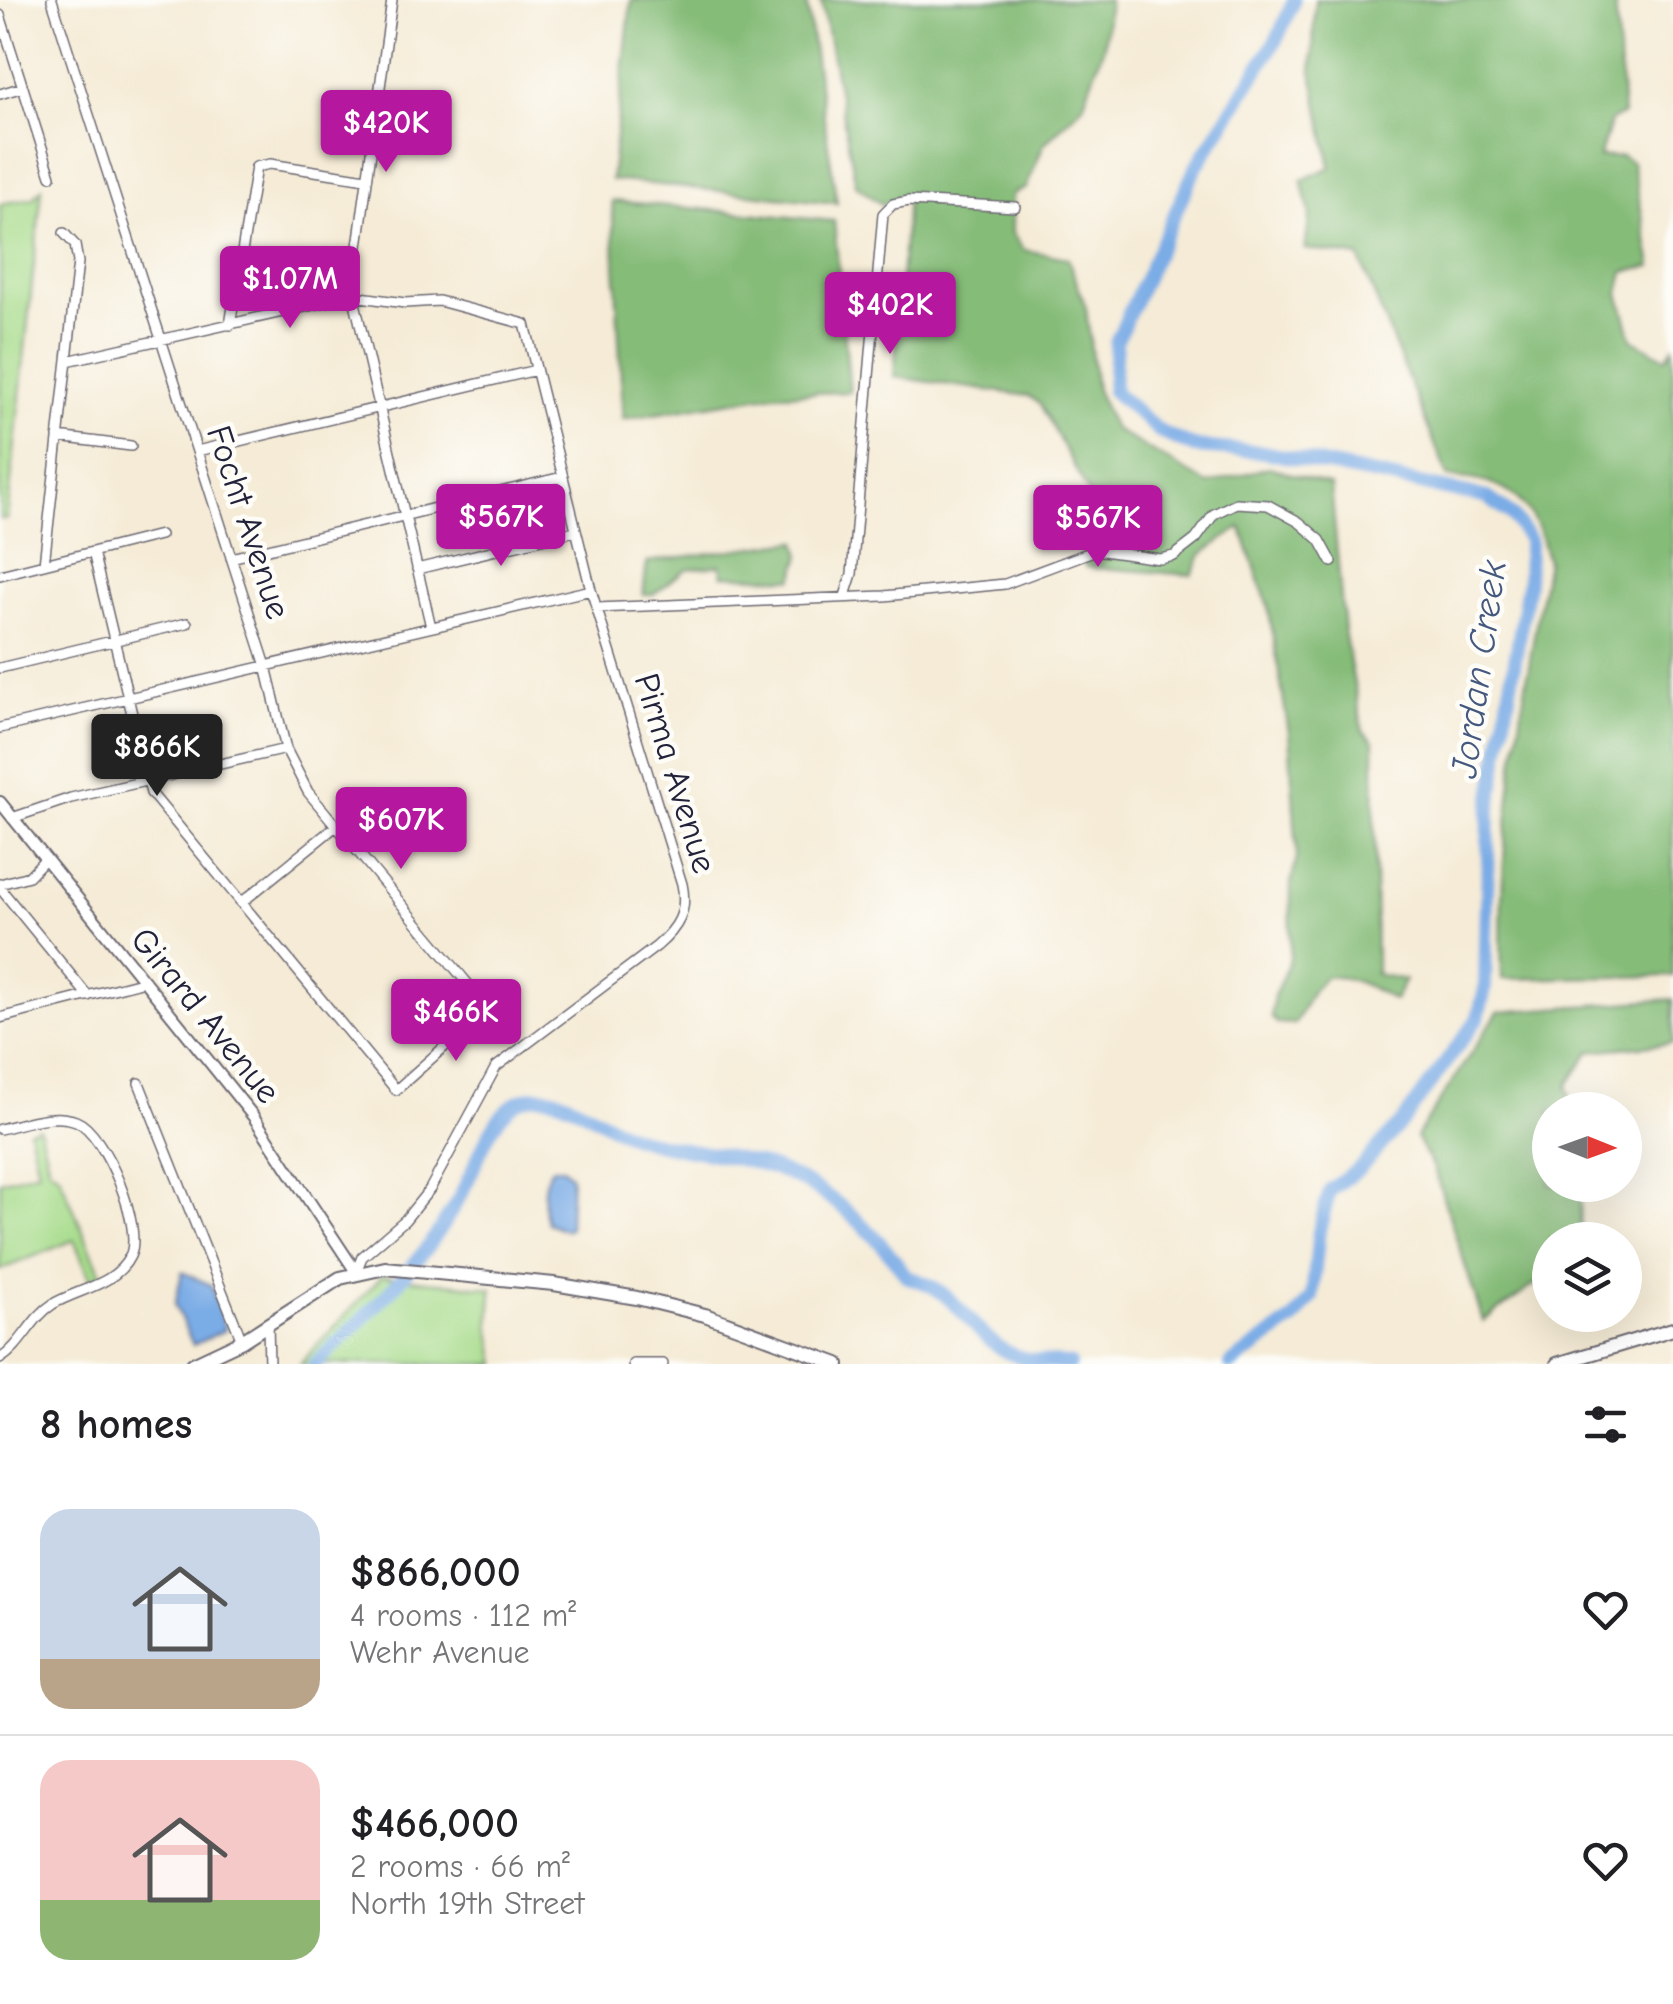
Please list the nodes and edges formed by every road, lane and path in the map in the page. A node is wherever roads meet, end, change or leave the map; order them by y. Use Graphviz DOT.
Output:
graph roads {
  1 [pos="52,0"];
  2 [pos="392,0"];
  3 [pos="0,15"];
  4 [pos="23,87"];
  5 [pos="0,94"];
  6 [pos="51,176"];
  7 [pos="366,178"];
  8 [pos="1015,207"];
  9 [pos="64,233"];
  10 [pos="353,296"];
  11 [pos="230,325"];
  12 [pos="162,341"];
  13 [pos="67,361"];
  14 [pos="536,370"];
  15 [pos="379,406"];
  16 [pos="58,437"];
  17 [pos="131,446"];
  18 [pos="196,451"];
  19 [pos="562,477"];
  20 [pos="404,515"];
  21 [pos="575,531"];
  22 [pos="160,536"];
  23 [pos="93,552"];
  24 [pos="231,558"];
  25 [pos="1332,562"];
  26 [pos="44,564"];
  27 [pos="418,569"];
  28 [pos="0,574"];
  29 [pos="591,590"];
  30 [pos="845,596"];
  31 [pos="597,608"];
  32 [pos="186,623"];
  33 [pos="432,627"];
  34 [pos="113,640"];
  35 [pos="266,666"];
  36 [pos="0,668"];
  37 [pos="126,699"];
  38 [pos="0,728"];
  39 [pos="286,749"];
  40 [pos="145,782"];
  41 [pos="0,802"];
  42 [pos="12,818"];
  43 [pos="336,826"];
  44 [pos="46,858"];
  45 [pos="0,886"];
  46 [pos="241,903"];
  47 [pos="144,981"];
  48 [pos="88,996"];
  49 [pos="0,1018"];
  50 [pos="138,1083"];
  51 [pos="0,1129"];
  52 [pos="381,1242"];
  53 [pos="385,1268"];
  54 [pos="356,1272"];
  55 [pos="268,1325"];
  56 [pos="1673,1328"];
  57 [pos="242,1340"];
  58 [pos="0,1359"];
  59 [pos="834,1363"];
  60 [pos="193,1364"];
  61 [pos="268,1364"];
  62 [pos="633,1364"];
  63 [pos="664,1364"];
  64 [pos="1558,1364"];
  1 -- 12 [label="street, Focht Avenue"];
  2 -- 7 [label="street"];
  3 -- 4 [label="street"];
  4 -- 5 [label="street"];
  4 -- 6 [label="street"];
  7 -- 10 [label="street"];
  7 -- 11 [label="street"];
  8 -- 30 [label="street"];
  9 -- 13 [label="street"];
  10 -- 11 [label="street"];
  10 -- 14 [label="street, Pirma Avenue"];
  10 -- 15 [label="street"];
  11 -- 12 [label="street"];
  12 -- 13 [label="street"];
  12 -- 18 [label="street, Focht Avenue"];
  13 -- 16 [label="street"];
  14 -- 15 [label="street"];
  14 -- 19 [label="street, Pirma Avenue"];
  15 -- 18 [label="street"];
  15 -- 20 [label="street"];
  16 -- 17 [label="street"];
  16 -- 26 [label="street"];
  18 -- 24 [label="street, Focht Avenue"];
  19 -- 20 [label="street"];
  19 -- 21 [label="street, Pirma Avenue"];
  20 -- 24 [label="street"];
  20 -- 27 [label="street"];
  21 -- 27 [label="street"];
  21 -- 29 [label="street, Pirma Avenue"];
  22 -- 23 [label="street"];
  23 -- 26 [label="street"];
  23 -- 34 [label="street"];
  24 -- 35 [label="street, Focht Avenue"];
  25 -- 30 [label="street"];
  26 -- 28 [label="street"];
  27 -- 33 [label="street"];
  29 -- 31 [label="street, Pirma Avenue"];
  29 -- 33 [label="street"];
  30 -- 31 [label="street"];
  31 -- 52 [label="street, Pirma Avenue"];
  32 -- 34 [label="street"];
  33 -- 35 [label="street"];
  34 -- 36 [label="street"];
  34 -- 37 [label="street"];
  35 -- 37 [label="street"];
  35 -- 39 [label="street, Focht Avenue"];
  37 -- 38 [label="street"];
  37 -- 40 [label="street"];
  39 -- 40 [label="street"];
  39 -- 43 [label="street, Focht Avenue"];
  40 -- 42 [label="street"];
  40 -- 46 [label="street"];
  41 -- 42 [label="street, Girard Avenue"];
  42 -- 44 [label="street, Girard Avenue"];
  43 -- 46 [label="street"];
  43 -- 46 [label="street, Focht Avenue"];
  44 -- 45 [label="street"];
  44 -- 47 [label="street, Girard Avenue"];
  45 -- 48 [label="street"];
  47 -- 48 [label="street"];
  47 -- 54 [label="street, Girard Avenue"];
  48 -- 49 [label="street"];
  50 -- 57 [label="street"];
  51 -- 58 [label="street"];
  52 -- 53 [label="street"];
  52 -- 54 [label="street, Pirma Avenue"];
  53 -- 54 [label="main road"];
  53 -- 59 [label="main road"];
  54 -- 55 [label="main road"];
  55 -- 57 [label="main road"];
  55 -- 61 [label="street"];
  56 -- 64 [label="main road"];
  57 -- 60 [label="main road"];
  62 -- 63 [label="street"];
}
